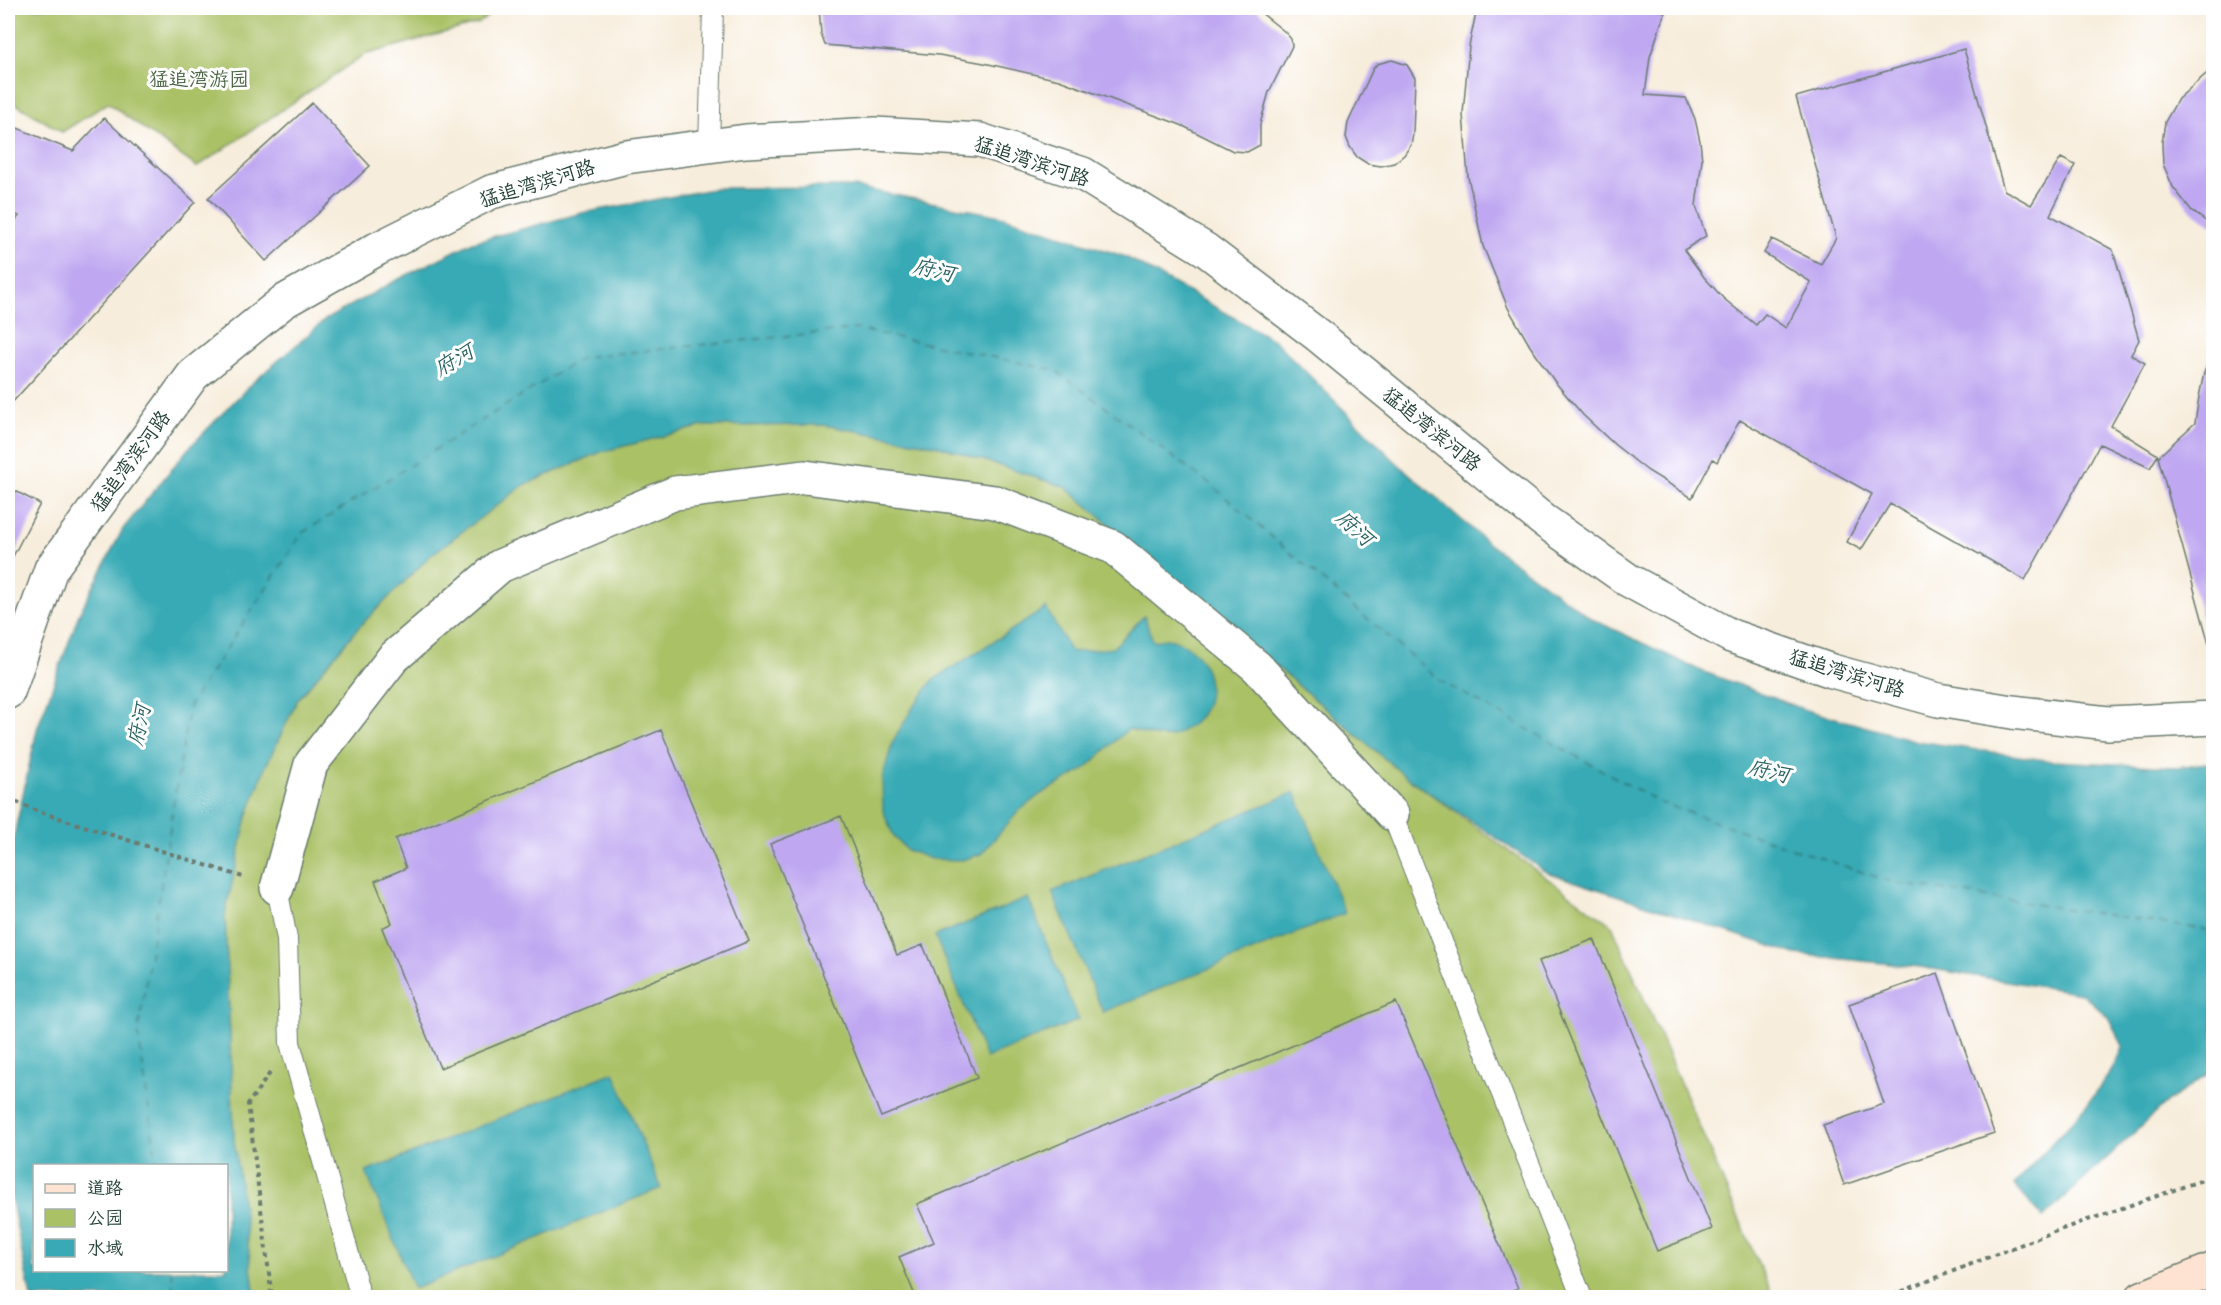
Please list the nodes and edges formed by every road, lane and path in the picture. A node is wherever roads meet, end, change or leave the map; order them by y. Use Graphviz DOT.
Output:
graph roads {
  1 [pos="713,8"];
  2 [pos="709,146"];
  3 [pos="8,692"];
  4 [pos="2214,718"];
  5 [pos="8,798"];
  6 [pos="1392,814"];
  7 [pos="264,884"];
  8 [pos="290,1043"];
  9 [pos="2214,1176"];
  10 [pos="2214,1269"];
  11 [pos="272,1298"];
  12 [pos="359,1298"];
  13 [pos="1581,1298"];
  14 [pos="1885,1298"];
  15 [pos="2142,1298"];
  1 -- 2 [label="lane"];
  2 -- 3 [label="street, 猛追湾滨河路"];
  2 -- 4 [label="street, 猛追湾滨河路"];
  5 -- 7 [label="path"];
  6 -- 7 [label="street"];
  6 -- 13 [label="lane"];
  7 -- 8 [label="lane"];
  8 -- 11 [label="path"];
  8 -- 12 [label="lane"];
  9 -- 14 [label="path"];
  10 -- 15 [label="street"];
}
